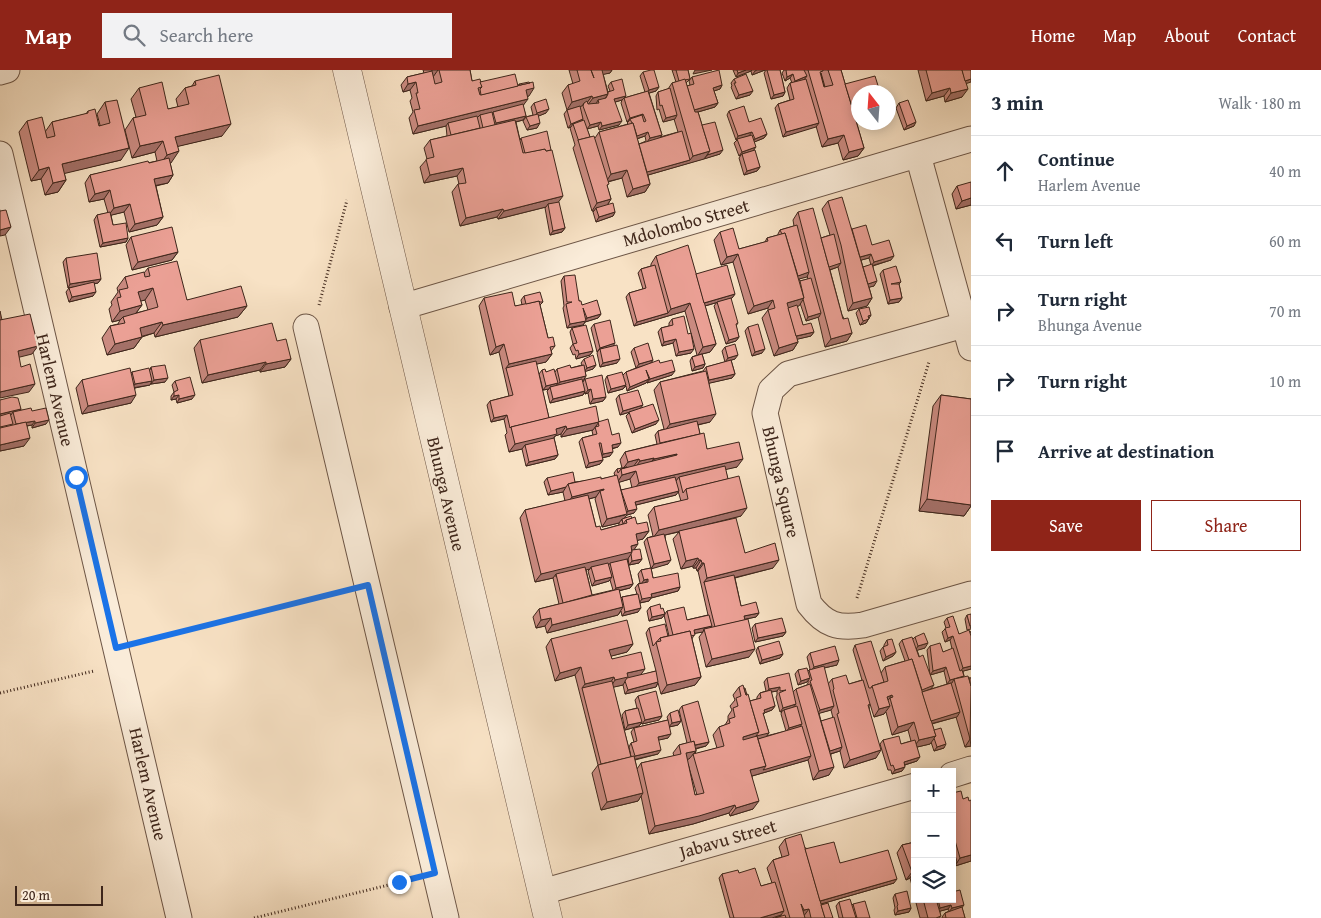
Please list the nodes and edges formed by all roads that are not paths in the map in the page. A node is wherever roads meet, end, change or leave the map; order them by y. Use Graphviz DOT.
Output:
graph roads {
  1 [pos="7,70"];
  2 [pos="347,70"];
  3 [pos="0,72"];
  4 [pos="971,139"];
  5 [pos="0,154"];
  6 [pos="918,155"];
  7 [pos="402,307"];
  8 [pos="306,327"];
  9 [pos="968,336"];
  10 [pos="971,594"];
  11 [pos="971,770"];
  12 [pos="956,774"];
  13 [pos="911,787"];
  14 [pos="545,905"];
  15 [pos="179,918"];
  16 [pos="446,918"];
  1 -- 3 [label="street"];
  2 -- 7 [label="street, Bhunga Avenue"];
  4 -- 6 [label="street, Mdolombo Street"];
  5 -- 15 [label="street, Harlem Avenue"];
  6 -- 7 [label="street, Mdolombo Street"];
  6 -- 9 [label="street, Bhunga Square"];
  7 -- 14 [label="street, Bhunga Avenue"];
  8 -- 16 [label="street"];
  9 -- 10 [label="street, Bhunga Square"];
  11 -- 12 [label="street"];
  13 -- 14 [label="street, Jabavu Street"];
}
